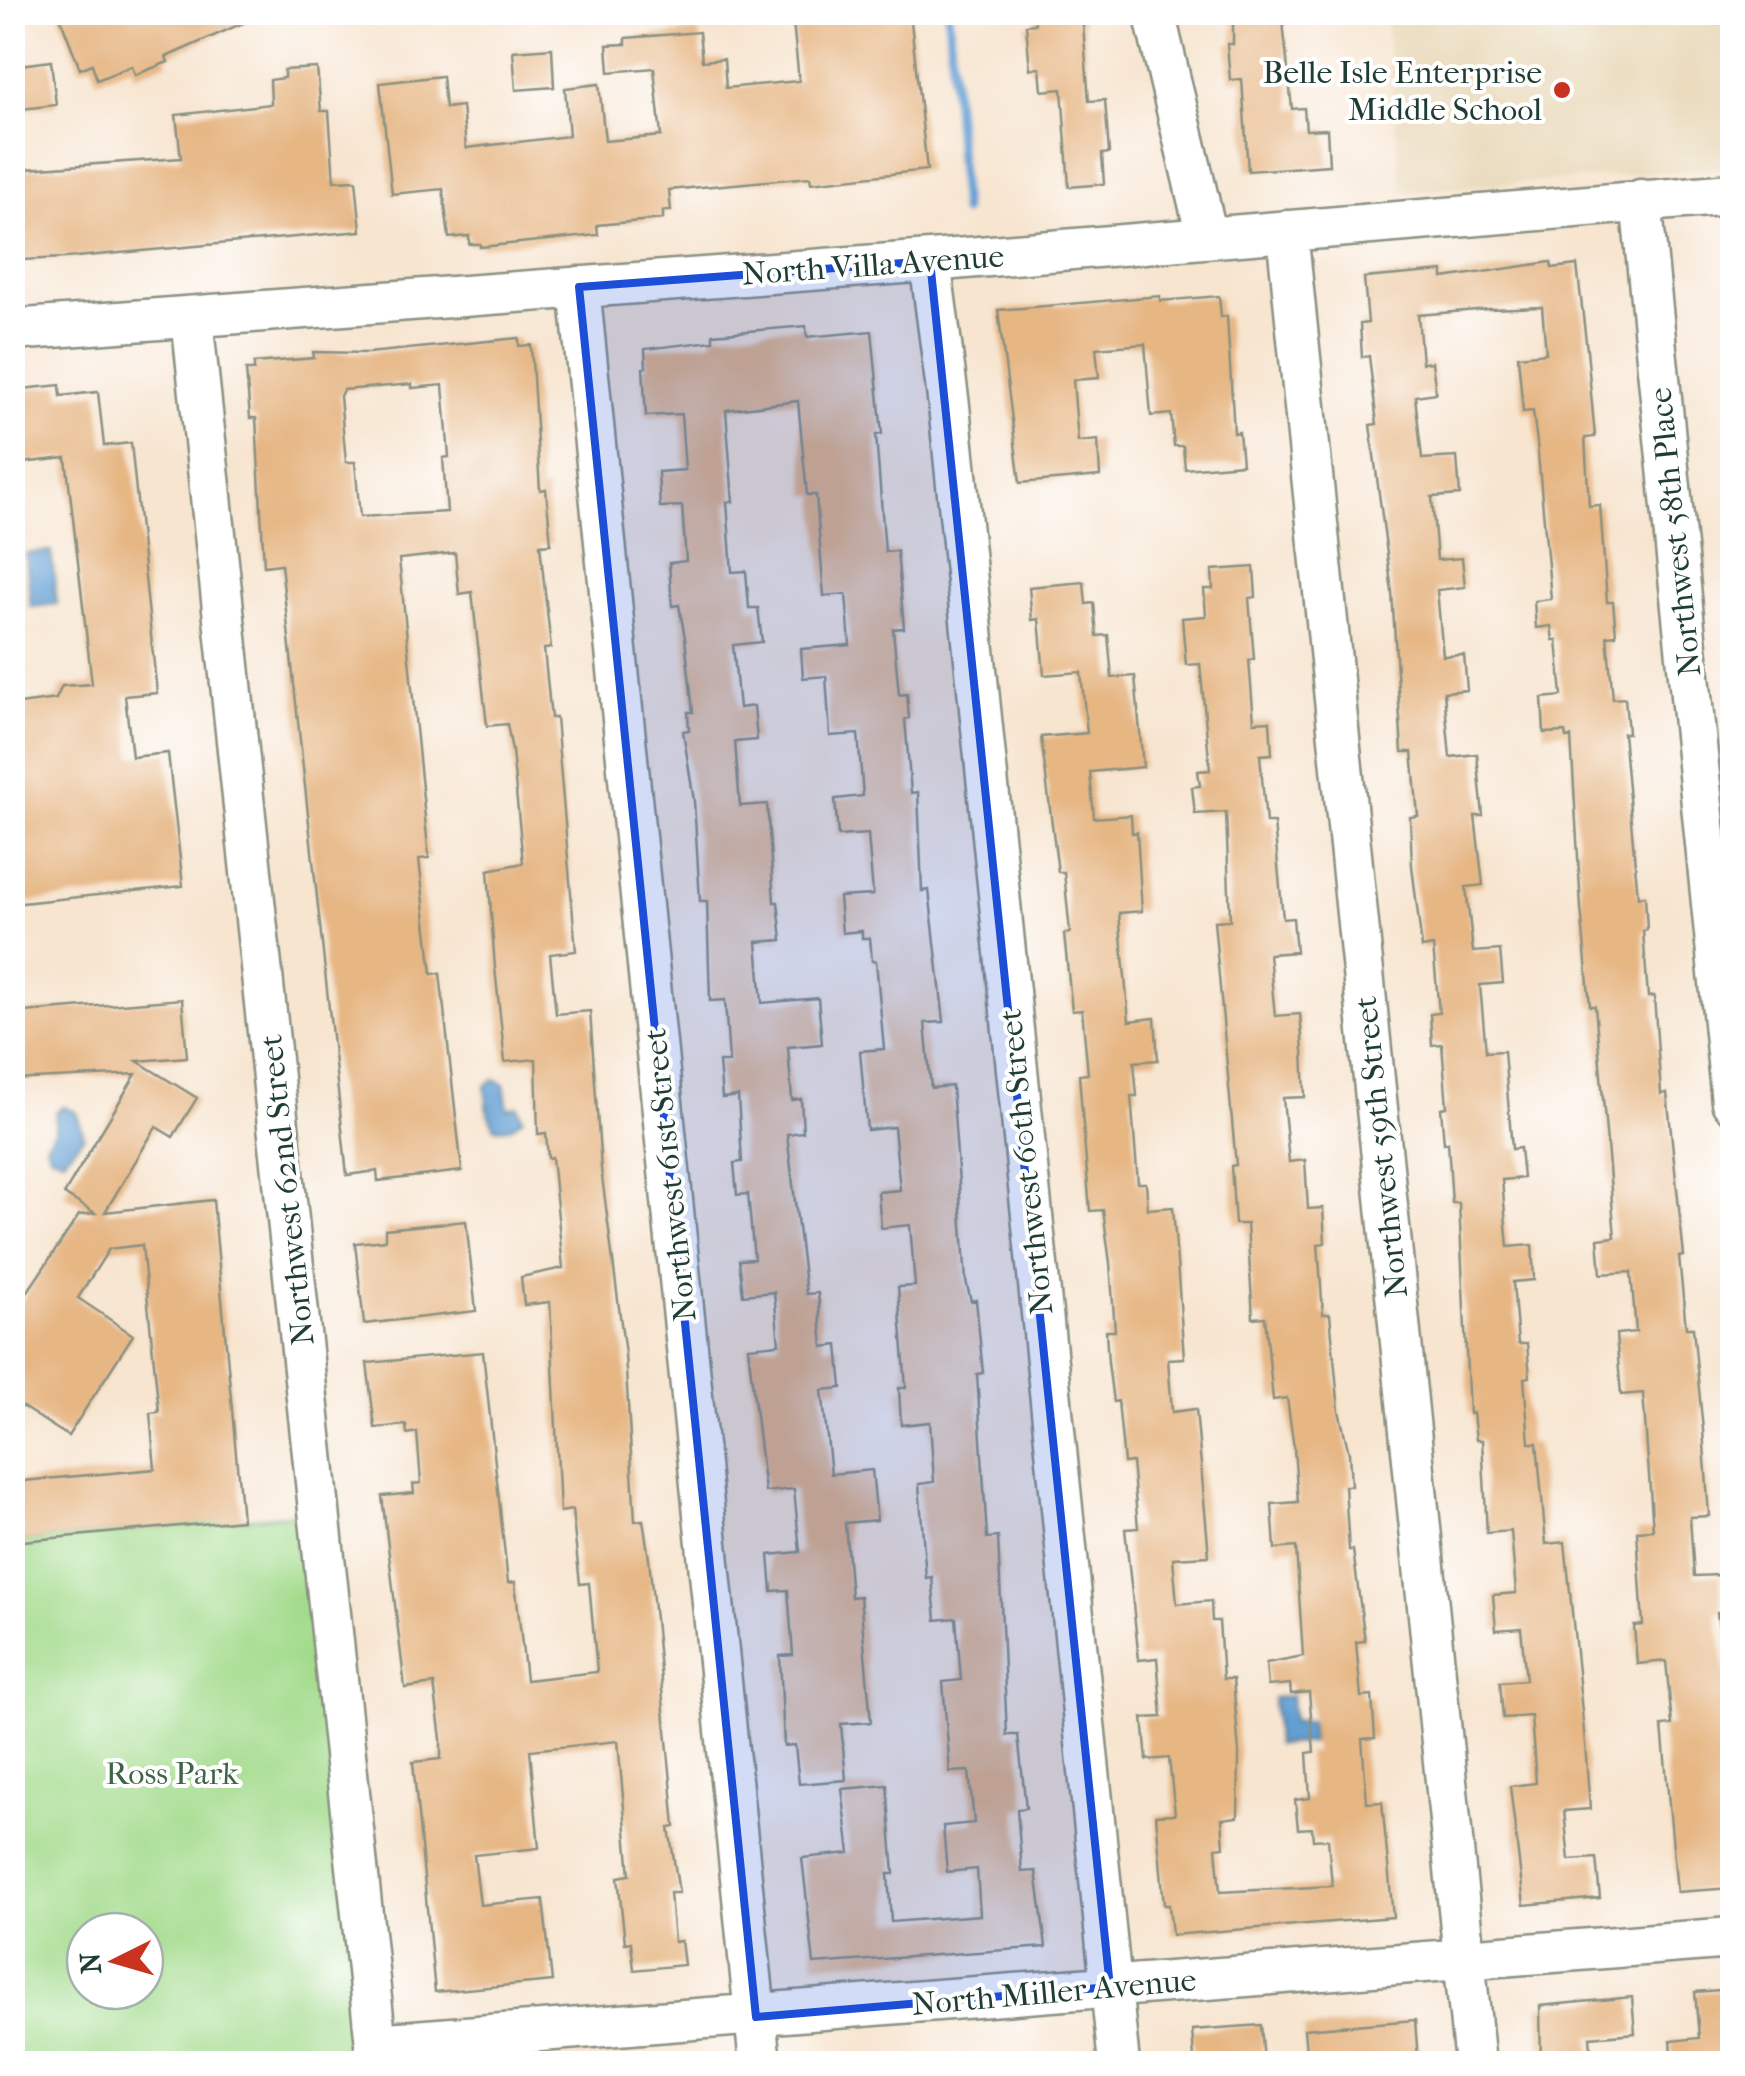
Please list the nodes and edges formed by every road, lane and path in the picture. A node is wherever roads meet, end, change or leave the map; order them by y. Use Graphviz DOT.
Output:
graph roads {
  1 [pos="1154,12"];
  2 [pos="1732,194"];
  3 [pos="1641,200"];
  4 [pos="1288,231"];
  5 [pos="1207,237"];
  6 [pos="930,261"];
  7 [pos="579,287"];
  8 [pos="192,318"];
  9 [pos="12,330"];
  10 [pos="1732,1102"];
  11 [pos="1732,1938"];
  12 [pos="1464,1960"];
  13 [pos="1110,1987"];
  14 [pos="756,2018"];
  15 [pos="377,2054"];
  16 [pos="760,2064"];
  17 [pos="1119,2064"];
  18 [pos="1475,2064"];
  1 -- 5 [label="street"];
  2 -- 3 [label="street, North Villa Avenue"];
  3 -- 4 [label="street, North Villa Avenue"];
  3 -- 10 [label="street, Northwest 58th Place"];
  4 -- 5 [label="street, North Villa Avenue"];
  4 -- 12 [label="street, Northwest 59th Street"];
  5 -- 6 [label="street, North Villa Avenue"];
  6 -- 7 [label="street, North Villa Avenue"];
  6 -- 13 [label="street, Northwest 60th Street"];
  7 -- 8 [label="street, North Villa Avenue"];
  7 -- 14 [label="street, Northwest 61st Street"];
  8 -- 9 [label="street, North Villa Avenue"];
  8 -- 15 [label="street, Northwest 62nd Street"];
  11 -- 12 [label="street, North Miller Avenue"];
  12 -- 13 [label="street, North Miller Avenue"];
  12 -- 18 [label="street, Northwest 59th Street"];
  13 -- 14 [label="street, North Miller Avenue"];
  13 -- 17 [label="street, Northwest 60th Street"];
  14 -- 15 [label="street, North Miller Avenue"];
  14 -- 16 [label="street, Northwest 61st Street"];
}
